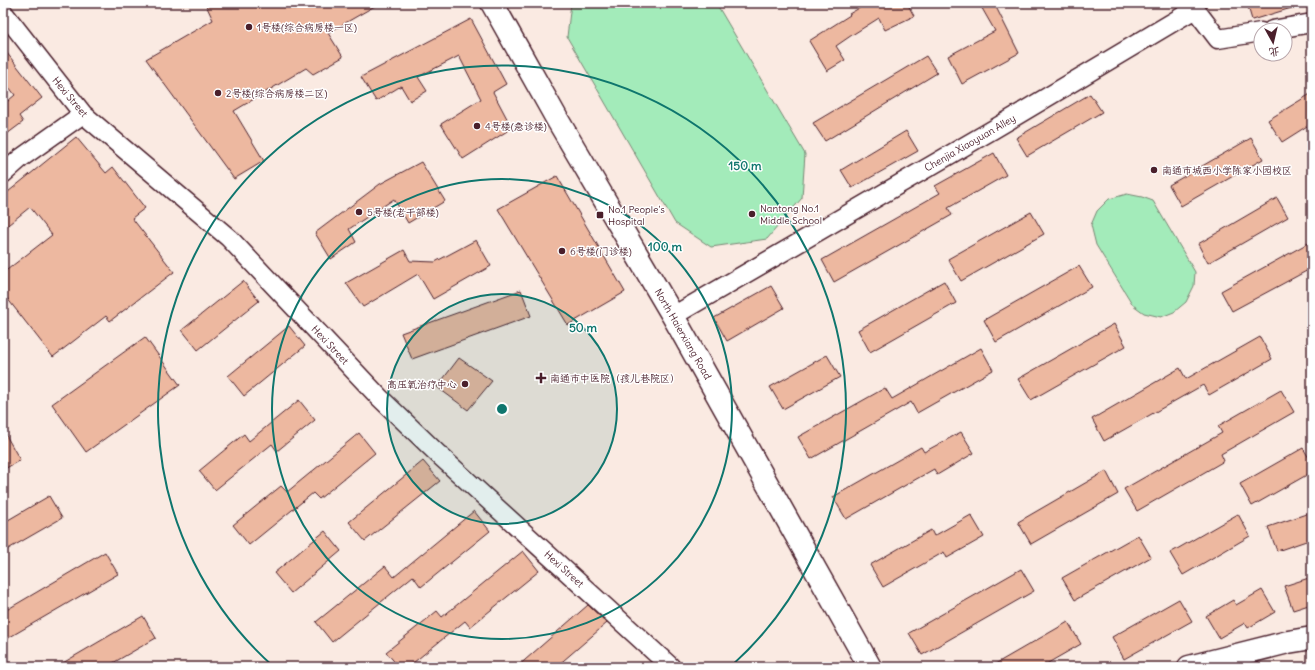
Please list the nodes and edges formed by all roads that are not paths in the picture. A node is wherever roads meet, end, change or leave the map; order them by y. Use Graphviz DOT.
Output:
graph roads {
  1 [pos="492,3"];
  2 [pos="3,12"];
  3 [pos="1312,23"];
  4 [pos="1293,26"];
  5 [pos="1253,33"];
  6 [pos="83,114"];
  7 [pos="3,174"];
  8 [pos="673,316"];
  9 [pos="1312,638"];
  10 [pos="671,667"];
  11 [pos="870,667"];
  12 [pos="1189,667"];
  1 -- 8 [label="main road, North Haierxiang Road"];
  2 -- 6 [label="street, Hexi Street"];
  3 -- 4 [label="street"];
  5 -- 8 [label="street, Chenjia Xiaoyuan Alley"];
  6 -- 7 [label="street"];
  6 -- 10 [label="street, Hexi Street"];
  8 -- 11 [label="main road, North Haierxiang Road"];
  9 -- 12 [label="main road"];
}
